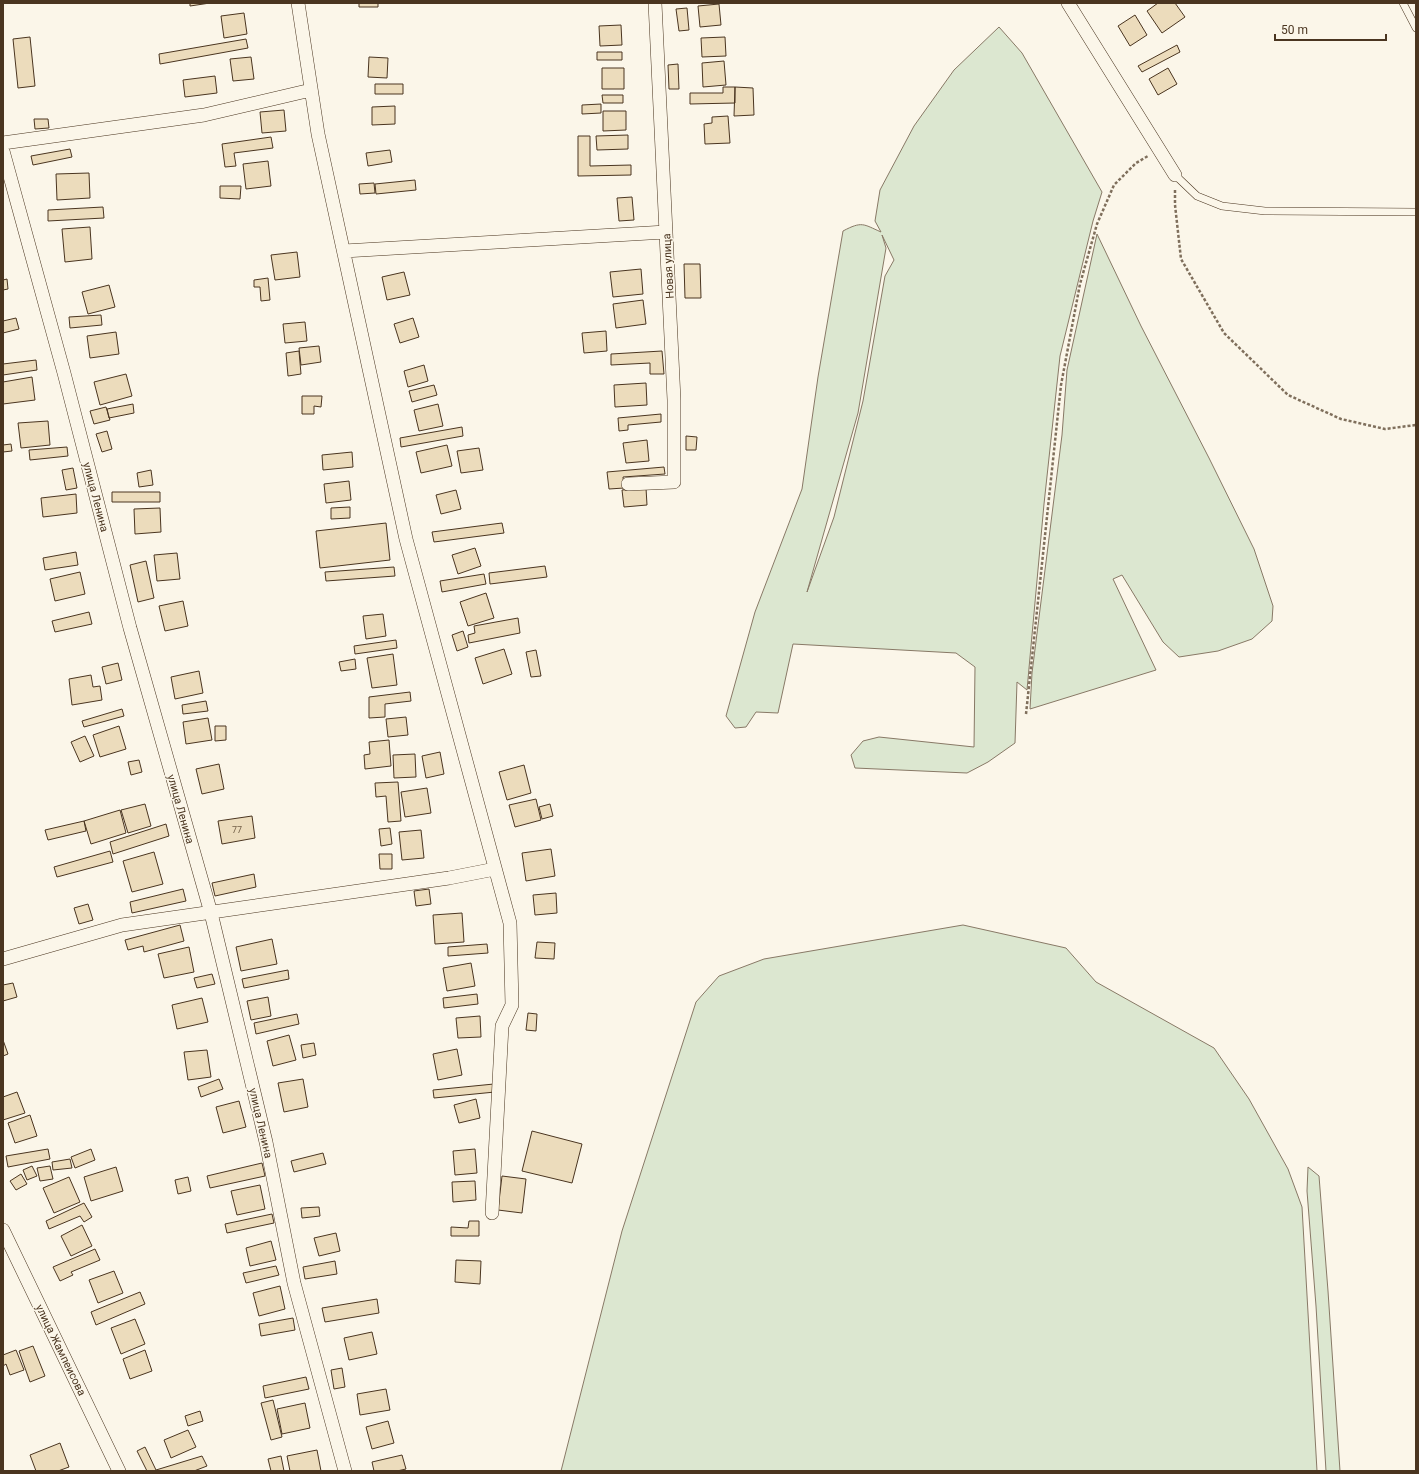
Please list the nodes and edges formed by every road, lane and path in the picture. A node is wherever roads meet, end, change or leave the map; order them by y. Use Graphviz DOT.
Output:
graph roads {
  1 [pos="298,3"];
  2 [pos="656,3"];
  3 [pos="1068,3"];
  4 [pos="1403,3"];
  5 [pos="1416,28"];
  6 [pos="311,90"];
  7 [pos="3,143"];
  8 [pos="1159,150"];
  9 [pos="3,151"];
  10 [pos="1175,175"];
  11 [pos="1416,212"];
  12 [pos="666,232"];
  13 [pos="344,251"];
  14 [pos="1416,425"];
  15 [pos="628,484"];
  16 [pos="1026,714"];
  17 [pos="495,869"];
  18 [pos="210,913"];
  19 [pos="3,959"];
  20 [pos="492,1213"];
  21 [pos="3,1230"];
  22 [pos="119,1471"];
  23 [pos="345,1471"];
  1 -- 6 [label="street"];
  2 -- 12 [label="street, Новая улица"];
  3 -- 8 [label="street"];
  4 -- 5 [label="lane"];
  6 -- 7 [label="street"];
  6 -- 13 [label="street"];
  8 -- 10 [label="street"];
  8 -- 16 [label="path"];
  9 -- 18 [label="street, улица Ленина"];
  10 -- 11 [label="lane"];
  10 -- 14 [label="path"];
  12 -- 13 [label="street"];
  12 -- 15 [label="street, Новая улица"];
  13 -- 17 [label="street"];
  17 -- 18 [label="street"];
  17 -- 20 [label="street"];
  18 -- 19 [label="street"];
  18 -- 23 [label="street, улица Ленина"];
  21 -- 22 [label="street, улица Жампеисова"];
}
